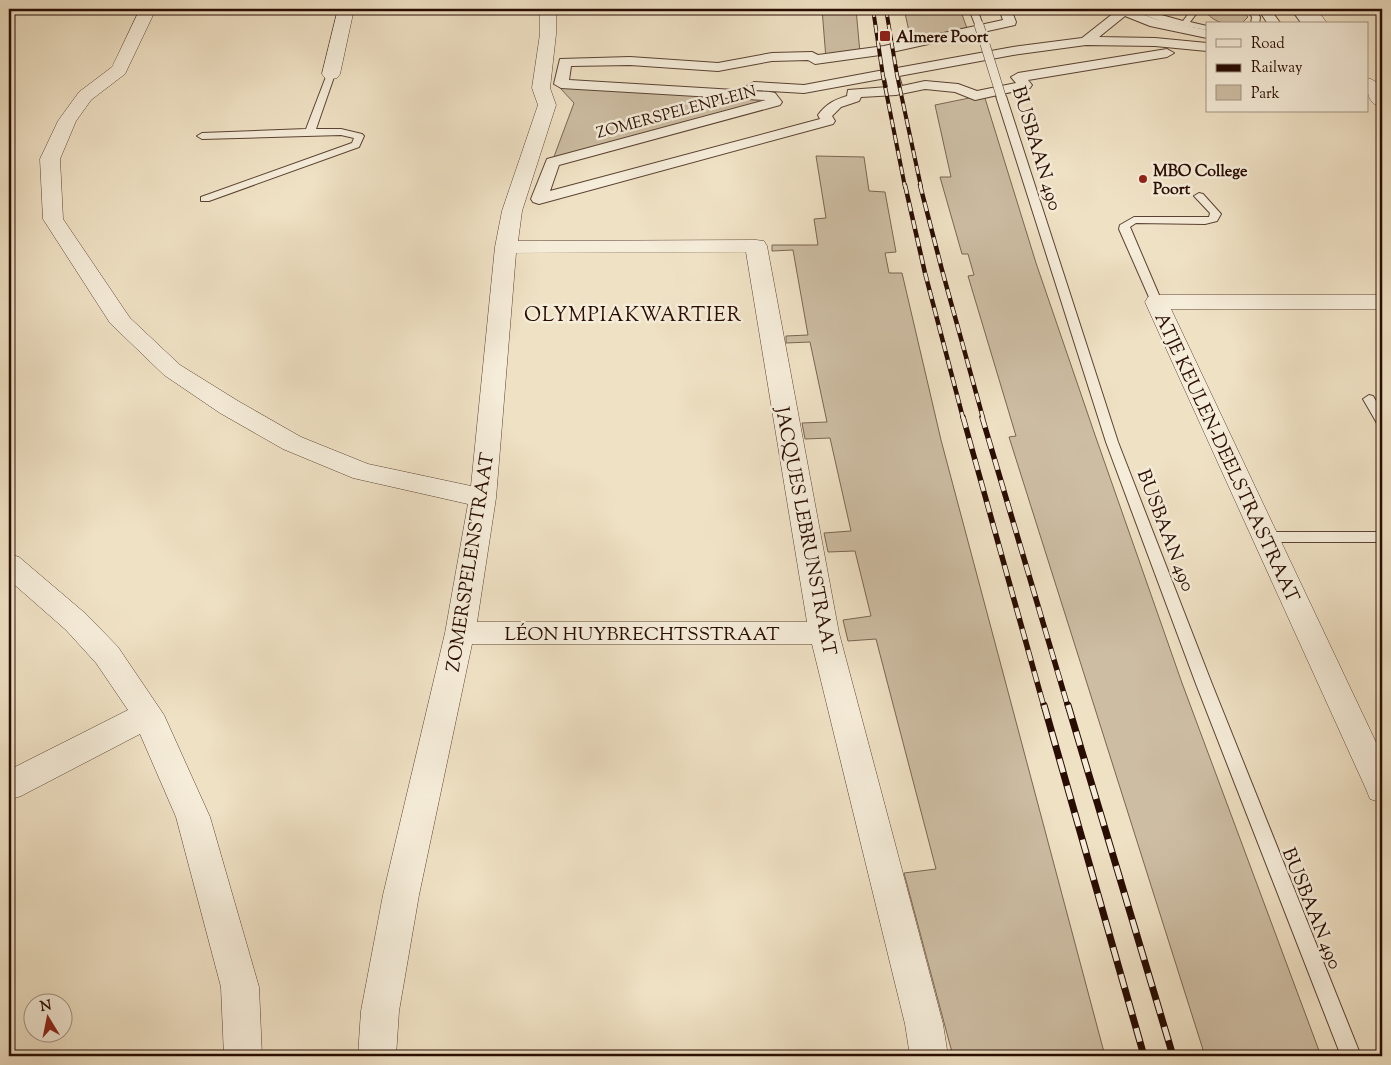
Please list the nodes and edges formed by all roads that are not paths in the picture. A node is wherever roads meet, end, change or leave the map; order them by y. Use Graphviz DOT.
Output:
graph roads {
  1 [pos="148,9"];
  2 [pos="346,9"];
  3 [pos="556,9"];
  4 [pos="973,9"];
  5 [pos="1005,9"];
  6 [pos="1129,9"];
  7 [pos="1169,9"];
  8 [pos="1196,9"];
  9 [pos="1250,9"];
  10 [pos="1264,9"];
  11 [pos="1297,9"];
  12 [pos="1308,9"];
  13 [pos="1160,18"];
  14 [pos="1255,22"];
  15 [pos="1274,22"];
  16 [pos="1307,22"];
  17 [pos="1318,22"];
  18 [pos="1186,24"];
  19 [pos="1206,28"];
  20 [pos="1206,34"];
  21 [pos="1086,41"];
  22 [pos="1206,47"];
  23 [pos="885,50"];
  24 [pos="772,57"];
  25 [pos="1206,57"];
  26 [pos="949,63"];
  27 [pos="891,73"];
  28 [pos="331,74"];
  29 [pos="553,74"];
  30 [pos="1368,84"];
  31 [pos="753,86"];
  32 [pos="942,86"];
  33 [pos="804,89"];
  34 [pos="896,91"];
  35 [pos="1382,102"];
  36 [pos="832,107"];
  37 [pos="310,132"];
  38 [pos="202,136"];
  39 [pos="549,173"];
  40 [pos="521,183"];
  41 [pos="1199,196"];
  42 [pos="205,199"];
  43 [pos="1136,208"];
  44 [pos="1148,220"];
  45 [pos="506,247"];
  46 [pos="1156,302"];
  47 [pos="1382,302"];
  48 [pos="1369,399"];
  49 [pos="1382,422"];
  50 [pos="483,498"];
  51 [pos="1265,537"];
  52 [pos="1382,537"];
  53 [pos="9,564"];
  54 [pos="460,633"];
  55 [pos="824,633"];
  56 [pos="148,714"];
  57 [pos="9,786"];
  58 [pos="1382,789"];
  59 [pos="243,1056"];
  60 [pos="377,1056"];
  61 [pos="929,1056"];
  62 [pos="1350,1056"];
  1 -- 50 [label="street"];
  2 -- 28 [label="street"];
  3 -- 29 [label="street, ZOMERSPELENSTRAAT"];
  4 -- 62 [label="lane, BUSBAAN 490, bridge"];
  5 -- 23 [label="street"];
  6 -- 13 [label="lane"];
  6 -- 20 [label="street"];
  6 -- 21 [label="street"];
  7 -- 13 [label="lane"];
  8 -- 18 [label="lane"];
  9 -- 14 [label="lane"];
  10 -- 15 [label="street"];
  11 -- 16 [label="street"];
  12 -- 17 [label="street"];
  13 -- 18 [label="lane"];
  18 -- 19 [label="lane"];
  21 -- 22 [label="street, ZOMERSPELENPLEIN"];
  21 -- 26 [label="street, ZOMERSPELENPLEIN"];
  23 -- 24 [label="street, ZOMERSPELENPLEIN"];
  23 -- 27 [label="street"];
  24 -- 29 [label="street, ZOMERSPELENPLEIN"];
  24 -- 31 [label="street, ZOMERSPELENPLEIN"];
  25 -- 32 [label="street"];
  26 -- 27 [label="street, ZOMERSPELENPLEIN"];
  26 -- 32 [label="street"];
  27 -- 33 [label="street, ZOMERSPELENPLEIN"];
  27 -- 34 [label="street"];
  28 -- 37 [label="lane"];
  29 -- 31 [label="street, ZOMERSPELENPLEIN"];
  29 -- 39 [label="street, ZOMERSPELENPLEIN"];
  29 -- 40 [label="street, ZOMERSPELENSTRAAT"];
  30 -- 35 [label="street"];
  31 -- 33 [label="street, ZOMERSPELENPLEIN"];
  32 -- 34 [label="street"];
  33 -- 36 [label="street"];
  33 -- 39 [label="street, ZOMERSPELENPLEIN"];
  34 -- 36 [label="street"];
  36 -- 39 [label="street, ZOMERSPELENPLEIN"];
  37 -- 38 [label="lane"];
  37 -- 42 [label="lane"];
  39 -- 40 [label="street, ZOMERSPELENPLEIN"];
  40 -- 45 [label="street, ZOMERSPELENSTRAAT"];
  41 -- 44 [label="lane"];
  43 -- 44 [label="lane"];
  44 -- 46 [label="lane"];
  45 -- 50 [label="street, ZOMERSPELENSTRAAT"];
  45 -- 55 [label="street, JACQUES LEBRUNSTRAAT"];
  46 -- 47 [label="street, ATJE KEULEN-DEELSTRASTRAAT"];
  46 -- 51 [label="street, ATJE KEULEN-DEELSTRASTRAAT"];
  48 -- 49 [label="lane"];
  50 -- 54 [label="street, ZOMERSPELENSTRAAT"];
  51 -- 52 [label="lane"];
  51 -- 58 [label="street, ATJE KEULEN-DEELSTRASTRAAT"];
  53 -- 56 [label="street"];
  54 -- 55 [label="street, LÉON HUYBRECHTSSTRAAT"];
  54 -- 60 [label="street, ZOMERSPELENSTRAAT"];
  55 -- 61 [label="street, JACQUES LEBRUNSTRAAT"];
  56 -- 57 [label="street"];
  56 -- 59 [label="street"];
}
